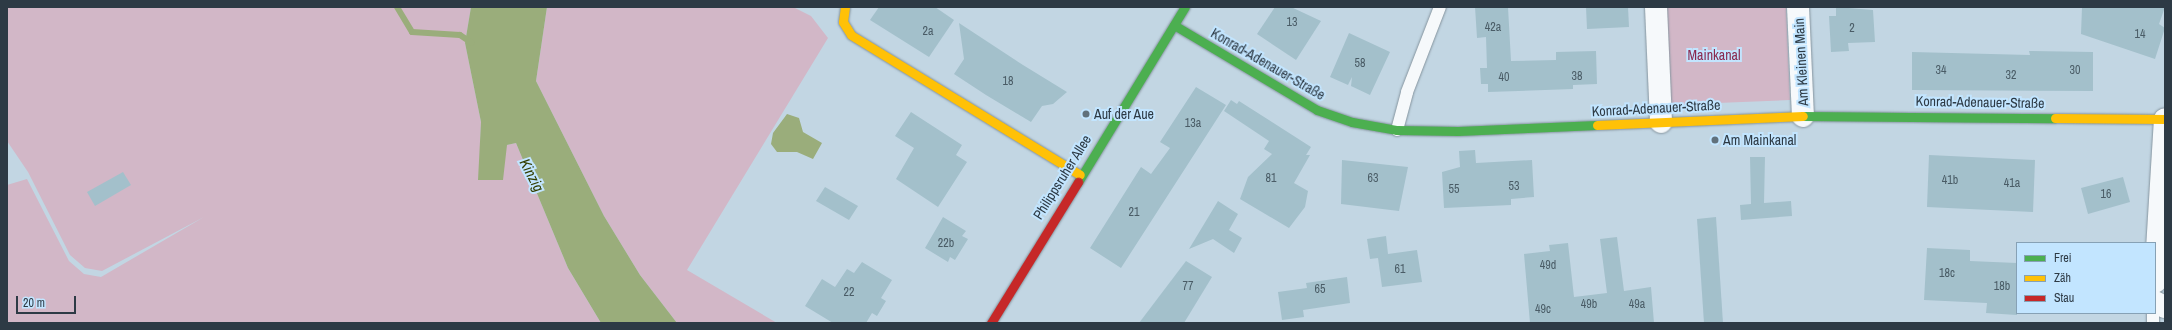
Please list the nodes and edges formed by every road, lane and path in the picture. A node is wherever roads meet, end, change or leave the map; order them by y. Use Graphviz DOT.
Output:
graph roads {
  1 [pos="846,7"];
  2 [pos="1186,7"];
  3 [pos="1440,7"];
  4 [pos="1656,7"];
  5 [pos="1798,7"];
  6 [pos="1174,25"];
  7 [pos="1803,116"];
  8 [pos="2165,118"];
  9 [pos="1661,122"];
  10 [pos="1397,130"];
  11 [pos="1080,175"];
  12 [pos="2156,266"];
  13 [pos="2156,302"];
  14 [pos="2165,307"];
  15 [pos="991,323"];
  1 -- 11 [label="street"];
  2 -- 6 [label="street, Philippsruher Allee"];
  3 -- 10 [label="lane"];
  4 -- 9 [label="street"];
  5 -- 7 [label="street, Am Kleinen Main"];
  6 -- 10 [label="street, Konrad-Adenauer-Straße"];
  6 -- 11 [label="street, Philippsruher Allee"];
  7 -- 8 [label="street, Konrad-Adenauer-Straße"];
  7 -- 9 [label="street, Konrad-Adenauer-Straße"];
  8 -- 12 [label="street"];
  9 -- 10 [label="street, Konrad-Adenauer-Straße"];
  11 -- 15 [label="street, Philippsruher Allee"];
  13 -- 14 [label="street"];
}
